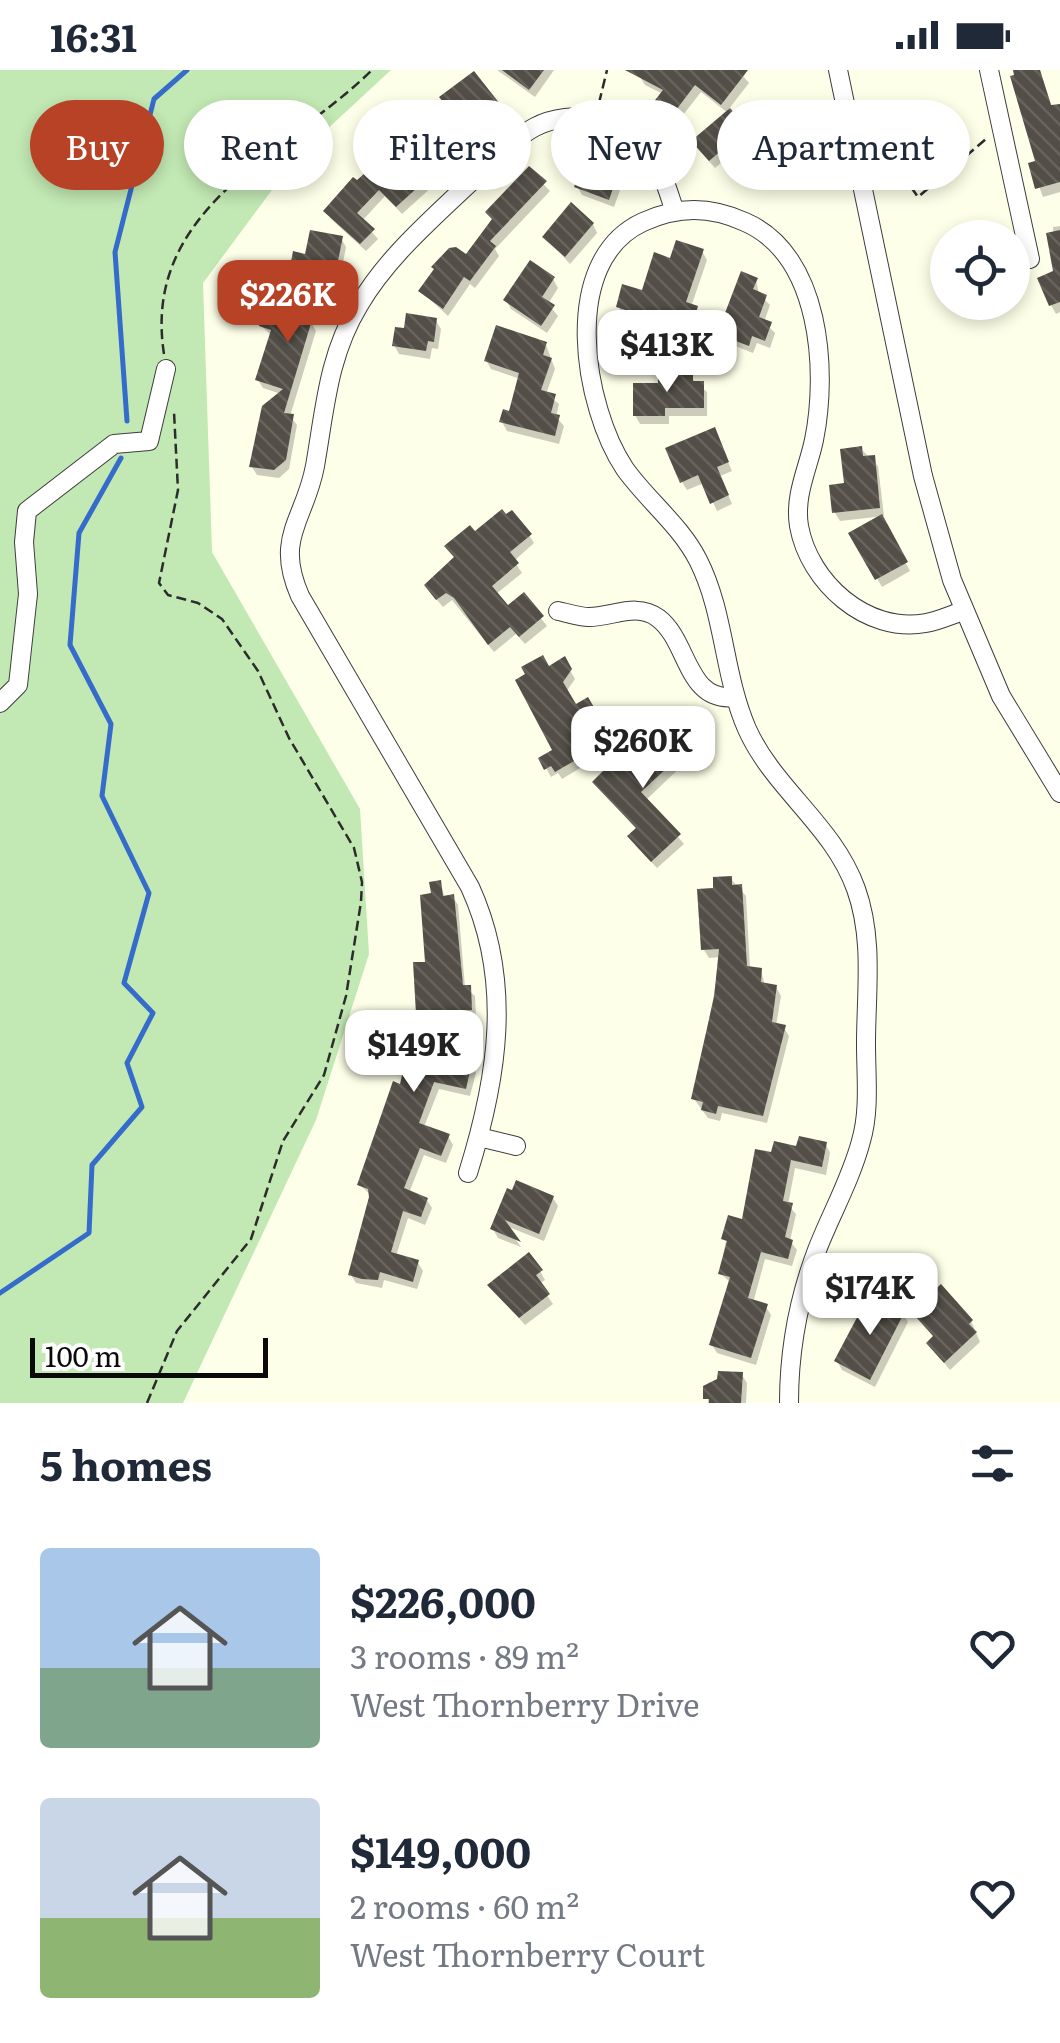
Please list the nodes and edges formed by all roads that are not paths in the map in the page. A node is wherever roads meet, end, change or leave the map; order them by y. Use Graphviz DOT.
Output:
graph roads {
  1 [pos="838,70"];
  2 [pos="989,70"];
  3 [pos="674,210"];
  4 [pos="1022,220"];
  5 [pos="166,369"];
  6 [pos="558,611"];
  7 [pos="963,611"];
  8 [pos="734,697"];
  9 [pos="0,703"];
  10 [pos="1060,793"];
  11 [pos="479,1136"];
  12 [pos="516,1146"];
  13 [pos="468,1172"];
  14 [pos="789,1403"];
  1 -- 7 [label="street"];
  2 -- 4 [label="street"];
  3 -- 7 [label="street"];
  3 -- 8 [label="street"];
  3 -- 11 [label="street"];
  5 -- 9 [label="street"];
  6 -- 8 [label="street"];
  7 -- 10 [label="street"];
  8 -- 14 [label="street"];
  11 -- 12 [label="street"];
  11 -- 13 [label="street"];
}
